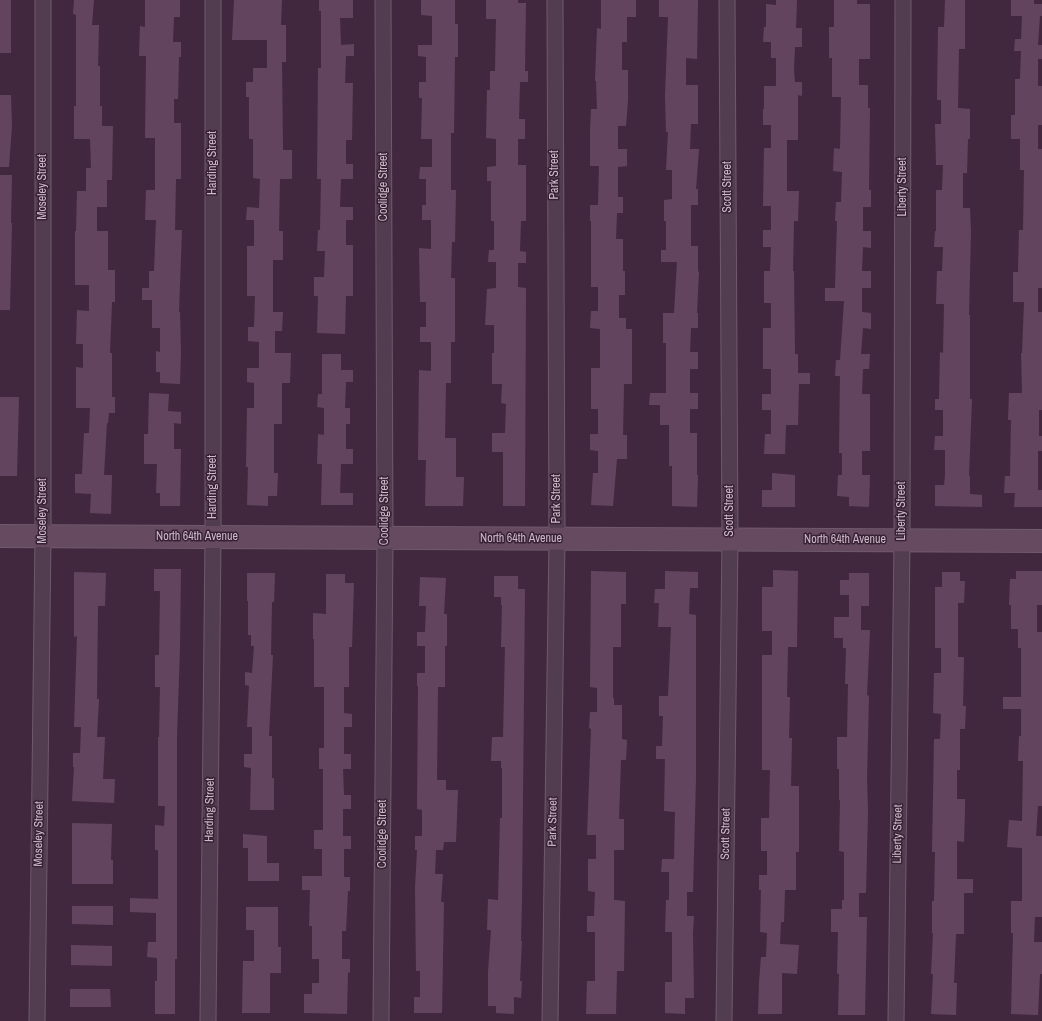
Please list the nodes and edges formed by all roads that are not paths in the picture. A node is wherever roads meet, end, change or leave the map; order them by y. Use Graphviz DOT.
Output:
graph roads {
  1 [pos="43,0"];
  2 [pos="213,0"];
  3 [pos="383,0"];
  4 [pos="555,0"];
  5 [pos="727,0"];
  6 [pos="903,0"];
  7 [pos="0,536"];
  8 [pos="43,536"];
  9 [pos="212,537"];
  10 [pos="385,538"];
  11 [pos="557,539"];
  12 [pos="730,540"];
  13 [pos="902,540"];
  14 [pos="1042,541"];
  15 [pos="37,1021"];
  16 [pos="208,1021"];
  17 [pos="381,1021"];
  18 [pos="550,1021"];
  19 [pos="724,1021"];
  20 [pos="896,1021"];
  1 -- 8 [label="street, Moseley Street"];
  2 -- 9 [label="street, Harding Street"];
  3 -- 10 [label="street, Coolidge Street"];
  4 -- 11 [label="street, Park Street"];
  5 -- 12 [label="street, Scott Street"];
  6 -- 13 [label="street, Liberty Street"];
  7 -- 8 [label="street, North 64th Avenue"];
  8 -- 9 [label="street, North 64th Avenue"];
  8 -- 15 [label="street, Moseley Street"];
  9 -- 10 [label="street, North 64th Avenue"];
  9 -- 16 [label="street, Harding Street"];
  10 -- 11 [label="street, North 64th Avenue"];
  10 -- 17 [label="street, Coolidge Street"];
  11 -- 12 [label="street, North 64th Avenue"];
  11 -- 18 [label="street, Park Street"];
  12 -- 13 [label="street, North 64th Avenue"];
  12 -- 19 [label="street, Scott Street"];
  13 -- 14 [label="street, North 64th Avenue"];
  13 -- 20 [label="street, Liberty Street"];
}
